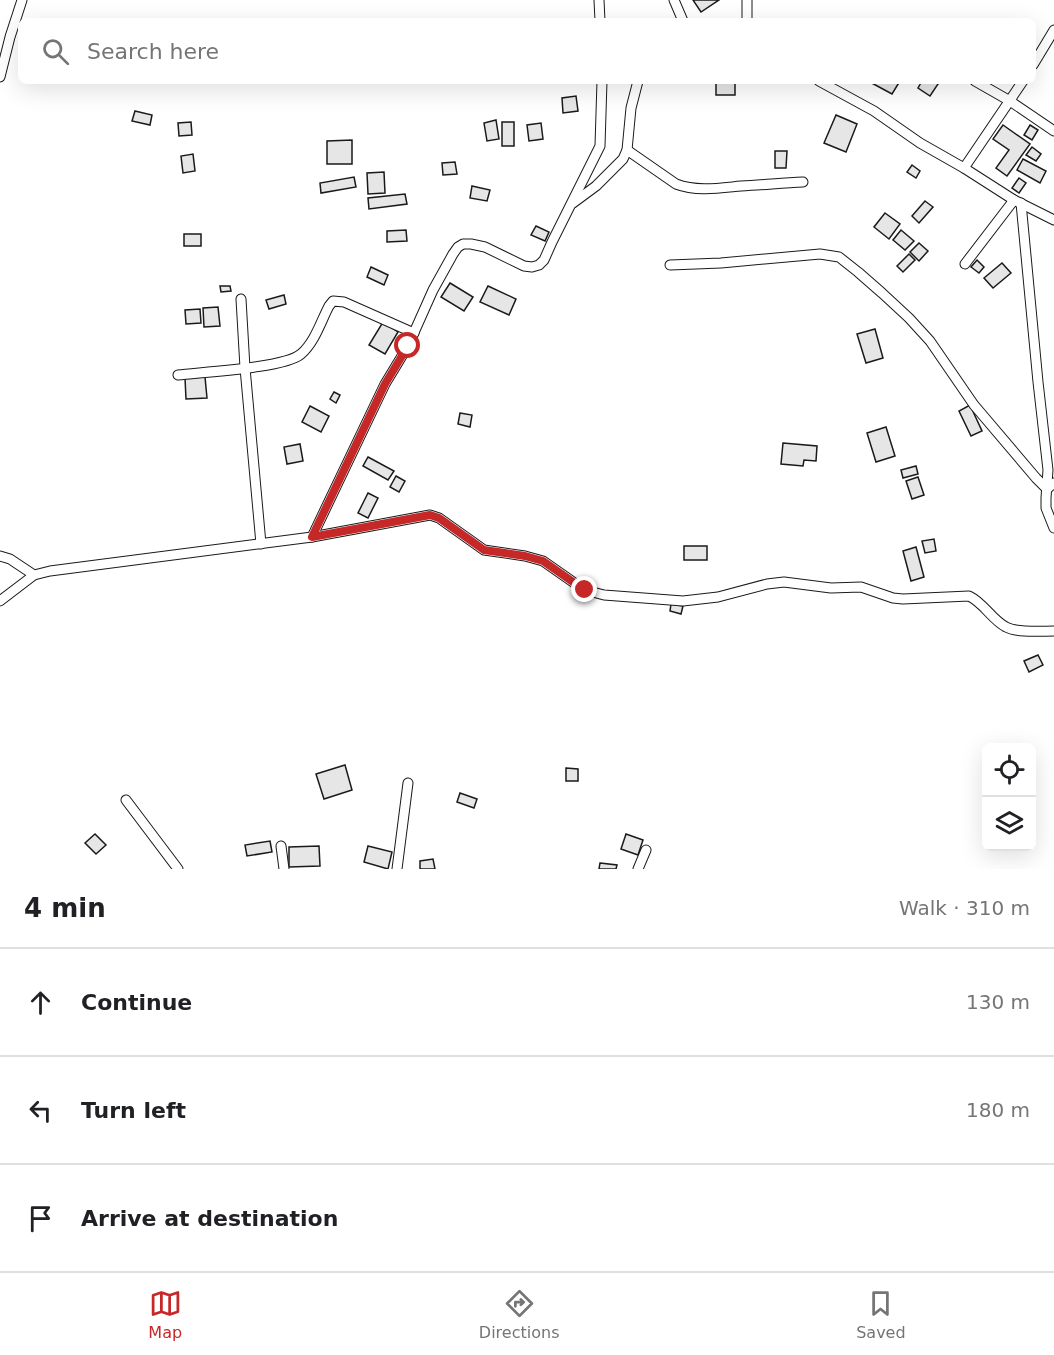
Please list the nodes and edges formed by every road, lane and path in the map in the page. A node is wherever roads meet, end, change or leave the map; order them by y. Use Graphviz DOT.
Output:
graph roads {
  1 [pos="22,0"];
  2 [pos="599,0"];
  3 [pos="674,0"];
  4 [pos="747,0"];
  5 [pos="600,18"];
  6 [pos="682,18"];
  7 [pos="747,18"];
  8 [pos="1054,30"];
  9 [pos="1036,60"];
  10 [pos="0,77"];
  11 [pos="602,84"];
  12 [pos="637,84"];
  13 [pos="824,84"];
  14 [pos="980,84"];
  15 [pos="1021,84"];
  16 [pos="1010,101"];
  17 [pos="1054,130"];
  18 [pos="627,150"];
  19 [pos="964,168"];
  20 [pos="802,182"];
  21 [pos="1018,201"];
  22 [pos="572,204"];
  23 [pos="1054,220"];
  24 [pos="965,264"];
  25 [pos="670,265"];
  26 [pos="241,299"];
  27 [pos="414,333"];
  28 [pos="245,368"];
  29 [pos="178,375"];
  30 [pos="1051,486"];
  31 [pos="1054,528"];
  32 [pos="312,537"];
  33 [pos="261,544"];
  34 [pos="0,556"];
  35 [pos="34,574"];
  36 [pos="0,601"];
  37 [pos="1054,631"];
  38 [pos="408,783"];
  39 [pos="126,800"];
  40 [pos="280,846"];
  41 [pos="646,850"];
  42 [pos="178,869"];
  43 [pos="284,869"];
  44 [pos="397,869"];
  45 [pos="638,869"];
  1 -- 10 [label="street"];
  2 -- 5 [label="street"];
  3 -- 6 [label="street"];
  4 -- 7 [label="street"];
  8 -- 9 [label="street"];
  11 -- 22 [label="street"];
  12 -- 18 [label="street"];
  13 -- 19 [label="street"];
  14 -- 16 [label="street"];
  15 -- 16 [label="street"];
  16 -- 17 [label="street"];
  16 -- 19 [label="street"];
  18 -- 20 [label="street"];
  18 -- 22 [label="street"];
  19 -- 21 [label="street"];
  21 -- 23 [label="street"];
  21 -- 24 [label="street"];
  21 -- 30 [label="street"];
  22 -- 27 [label="street"];
  25 -- 30 [label="street"];
  26 -- 28 [label="street"];
  27 -- 28 [label="street"];
  27 -- 32 [label="street"];
  28 -- 29 [label="street"];
  28 -- 33 [label="street"];
  30 -- 31 [label="street"];
  32 -- 33 [label="street"];
  32 -- 37 [label="street"];
  33 -- 35 [label="street"];
  34 -- 35 [label="street"];
  35 -- 36 [label="street"];
  38 -- 44 [label="street"];
  39 -- 42 [label="street"];
  40 -- 43 [label="street"];
  41 -- 45 [label="street"];
}
